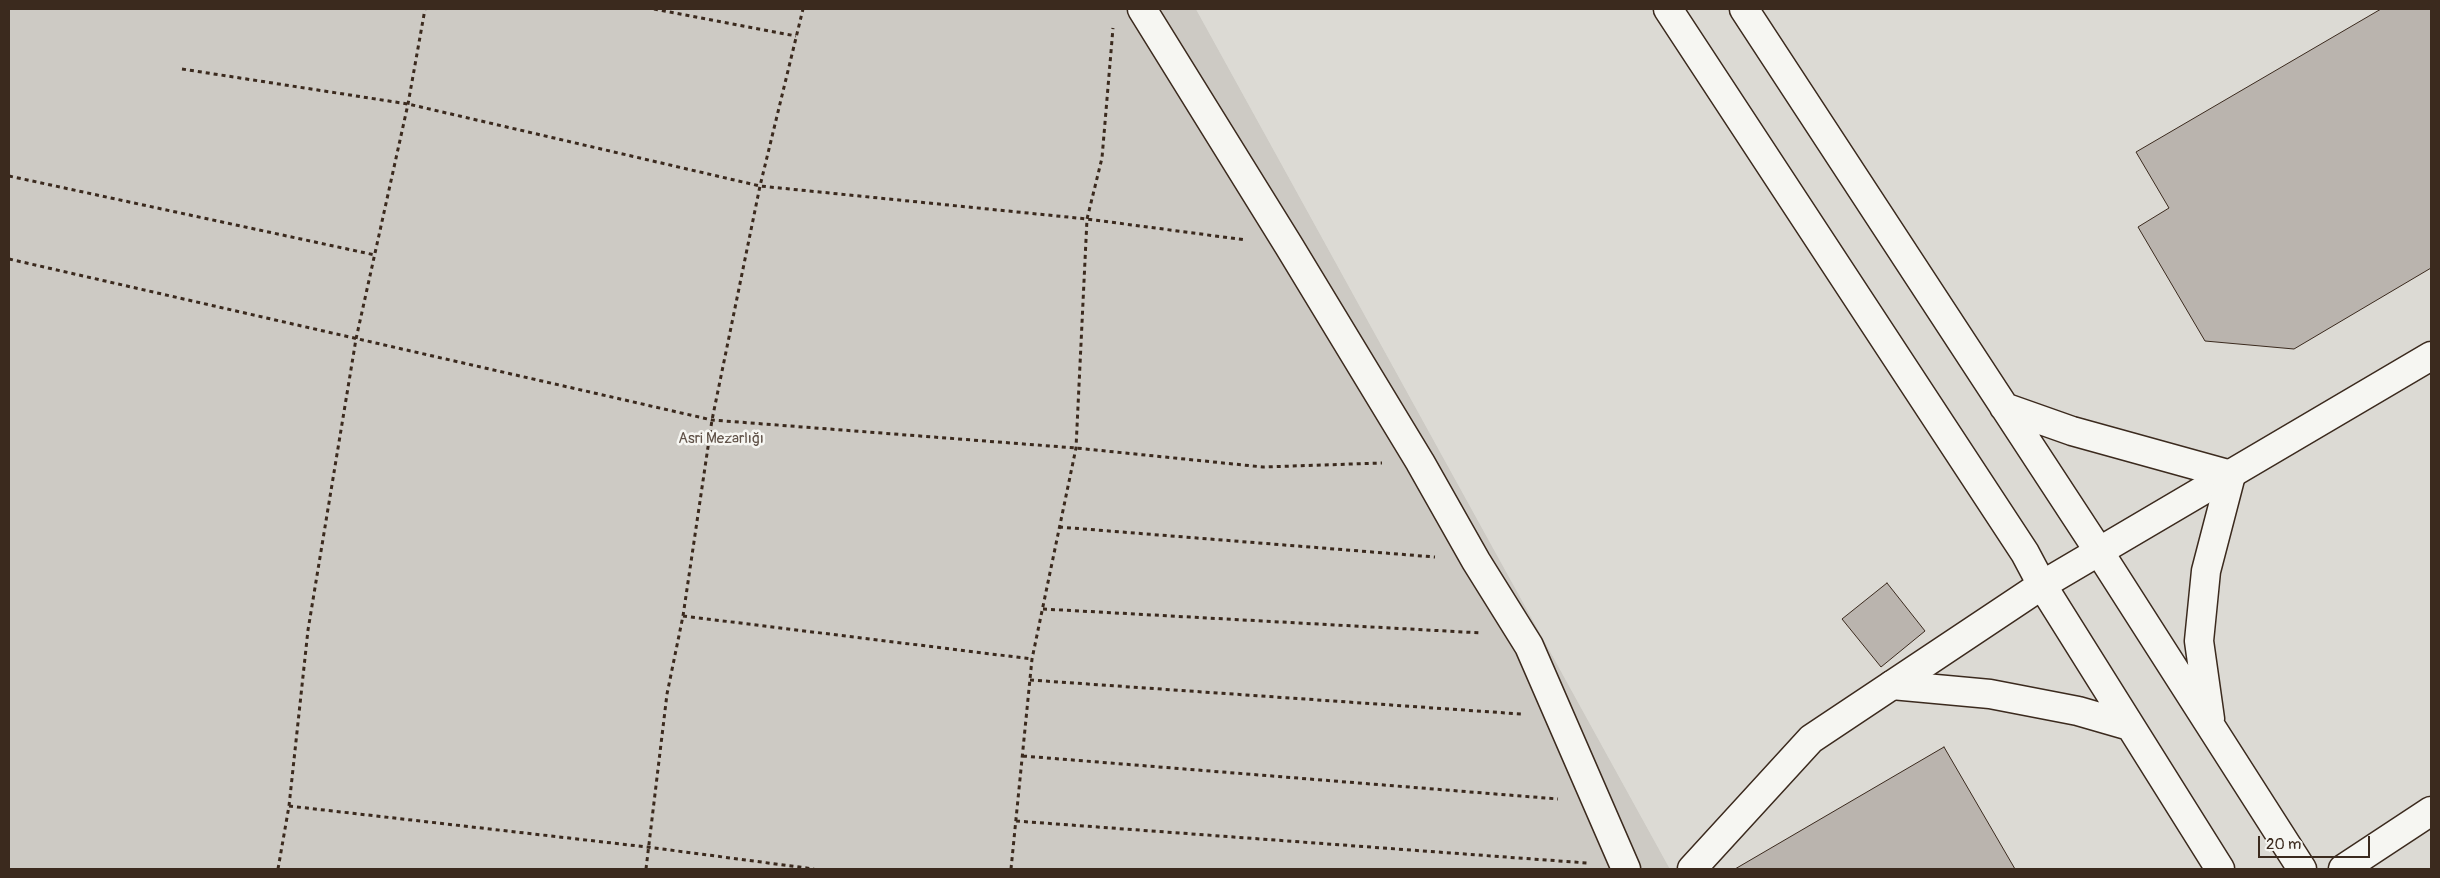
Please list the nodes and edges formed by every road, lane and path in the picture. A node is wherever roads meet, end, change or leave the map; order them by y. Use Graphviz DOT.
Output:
graph roads {
  1 [pos="425,9"];
  2 [pos="654,9"];
  3 [pos="803,9"];
  4 [pos="1142,9"];
  5 [pos="1668,9"];
  6 [pos="1744,9"];
  7 [pos="1113,19"];
  8 [pos="796,36"];
  9 [pos="182,69"];
  10 [pos="408,104"];
  11 [pos="9,176"];
  12 [pos="760,186"];
  13 [pos="1087,219"];
  14 [pos="1289,246"];
  15 [pos="375,255"];
  16 [pos="9,259"];
  17 [pos="356,339"];
  18 [pos="2431,356"];
  19 [pos="2004,407"];
  20 [pos="712,420"];
  21 [pos="1076,448"];
  22 [pos="1420,462"];
  23 [pos="2231,475"];
  24 [pos="1060,527"];
  25 [pos="2100,553"];
  26 [pos="1476,561"];
  27 [pos="2042,585"];
  28 [pos="1043,609"];
  29 [pos="683,616"];
  30 [pos="1523,635"];
  31 [pos="1032,659"];
  32 [pos="1030,680"];
  33 [pos="1892,685"];
  34 [pos="1560,717"];
  35 [pos="2130,726"];
  36 [pos="2212,728"];
  37 [pos="1023,756"];
  38 [pos="1598,802"];
  39 [pos="289,806"];
  40 [pos="2431,811"];
  41 [pos="1016,821"];
  42 [pos="647,847"];
  43 [pos="1625,867"];
  44 [pos="278,869"];
  45 [pos="646,869"];
  46 [pos="814,869"];
  47 [pos="1011,869"];
  48 [pos="1692,869"];
  49 [pos="2220,869"];
  50 [pos="2302,869"];
  51 [pos="2343,869"];
  1 -- 10 [label="path"];
  2 -- 8 [label="path"];
  3 -- 8 [label="path"];
  4 -- 14 [label="main road"];
  5 -- 27 [label="main road"];
  6 -- 19 [label="main road"];
  7 -- 13 [label="path"];
  8 -- 12 [label="path"];
  9 -- 10 [label="path"];
  10 -- 12 [label="path"];
  10 -- 15 [label="path"];
  11 -- 15 [label="path"];
  12 -- 13 [label="path"];
  12 -- 20 [label="path"];
  13 -- 14 [label="path"];
  13 -- 21 [label="path"];
  14 -- 22 [label="main road"];
  15 -- 17 [label="path"];
  16 -- 17 [label="path"];
  17 -- 20 [label="path"];
  17 -- 39 [label="path"];
  18 -- 23 [label="main road"];
  19 -- 23 [label="main road"];
  19 -- 25 [label="main road"];
  20 -- 21 [label="path"];
  20 -- 29 [label="path"];
  21 -- 22 [label="path"];
  21 -- 24 [label="path"];
  22 -- 26 [label="main road"];
  23 -- 25 [label="main road"];
  23 -- 36 [label="main road"];
  24 -- 26 [label="path"];
  24 -- 28 [label="path"];
  25 -- 27 [label="main road"];
  25 -- 36 [label="main road"];
  26 -- 30 [label="main road"];
  27 -- 33 [label="main road"];
  27 -- 35 [label="main road"];
  28 -- 30 [label="path"];
  28 -- 31 [label="path"];
  29 -- 31 [label="path"];
  29 -- 42 [label="path"];
  30 -- 34 [label="main road"];
  31 -- 32 [label="path"];
  32 -- 34 [label="path"];
  32 -- 37 [label="path"];
  33 -- 35 [label="main road"];
  33 -- 48 [label="main road"];
  34 -- 38 [label="main road"];
  35 -- 49 [label="main road"];
  36 -- 50 [label="main road"];
  37 -- 38 [label="path"];
  37 -- 41 [label="path"];
  38 -- 43 [label="main road"];
  39 -- 42 [label="path"];
  39 -- 44 [label="path"];
  40 -- 51 [label="main road"];
  41 -- 43 [label="path"];
  41 -- 47 [label="path"];
  42 -- 45 [label="path"];
  42 -- 46 [label="path"];
}
